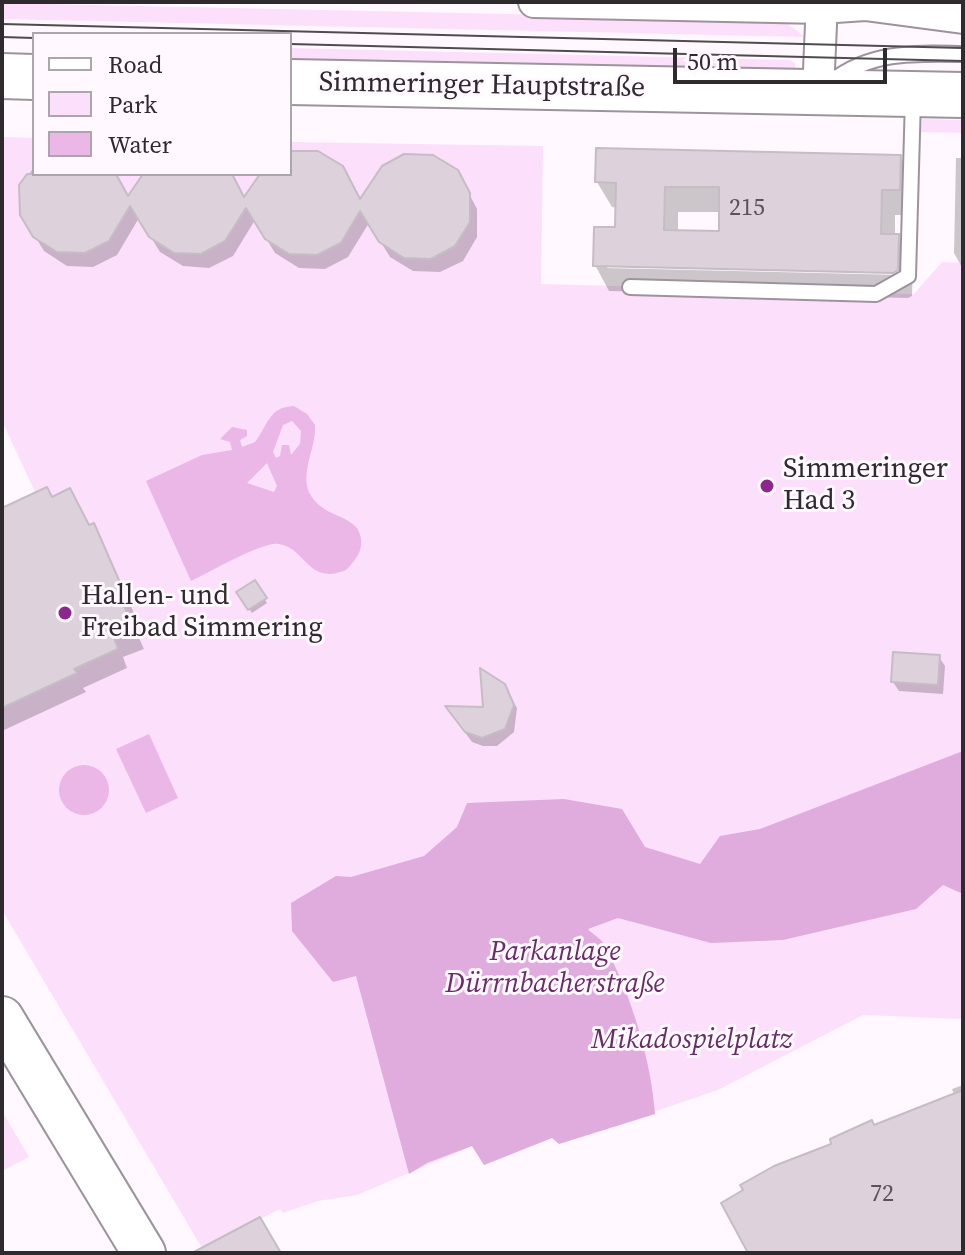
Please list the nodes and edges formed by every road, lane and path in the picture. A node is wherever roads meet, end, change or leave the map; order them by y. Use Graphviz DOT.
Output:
graph roads {
  1 [pos="534,2"];
  2 [pos="821,5"];
  3 [pos="963,18"];
  4 [pos="963,54"];
  5 [pos="2,76"];
  6 [pos="32,77"];
  7 [pos="292,82"];
  8 [pos="818,92"];
  9 [pos="913,94"];
  10 [pos="963,95"];
  11 [pos="630,287"];
  12 [pos="2,1018"];
  13 [pos="144,1253"];
  1 -- 2 [label="street"];
  2 -- 3 [label="street"];
  2 -- 8 [label="street"];
  4 -- 8 [label="lane"];
  5 -- 6 [label="main road"];
  7 -- 8 [label="main road, Simmeringer Hauptstraße"];
  8 -- 9 [label="main road, Simmeringer Hauptstraße"];
  9 -- 10 [label="main road, Simmeringer Hauptstraße"];
  9 -- 11 [label="lane"];
  12 -- 13 [label="main road"];
}
